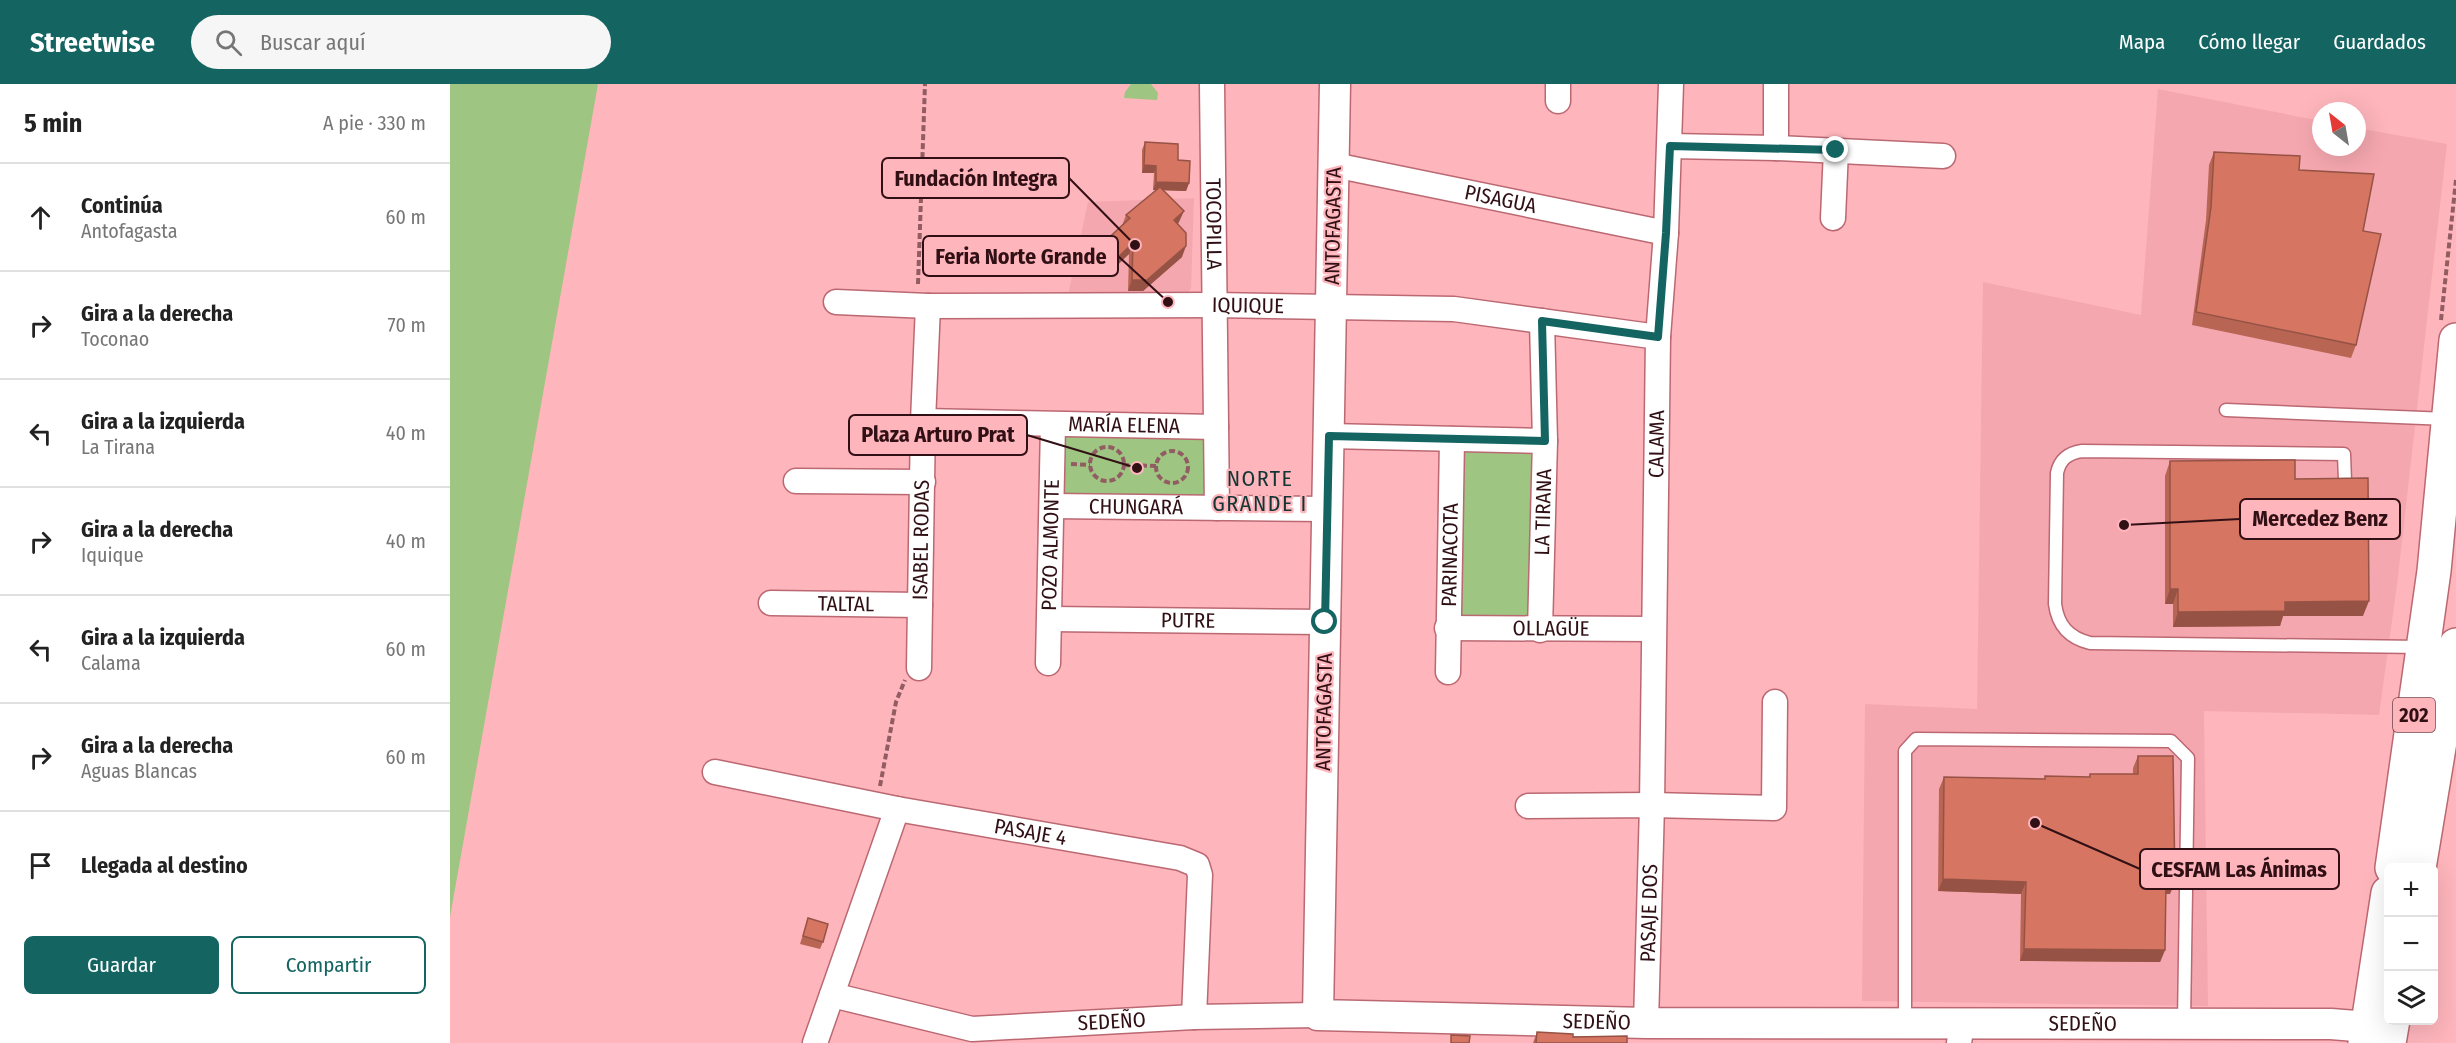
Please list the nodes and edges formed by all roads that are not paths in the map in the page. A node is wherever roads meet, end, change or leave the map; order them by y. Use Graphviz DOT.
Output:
graph roads {
  1 [pos="1212,84"];
  2 [pos="1335,84"];
  3 [pos="1671,84"];
  4 [pos="1776,84"];
  5 [pos="1670,146"];
  6 [pos="1776,148"];
  7 [pos="1836,150"];
  8 [pos="1943,156"];
  9 [pos="1334,165"];
  10 [pos="1833,218"];
  11 [pos="1666,233"];
  12 [pos="836,302"];
  13 [pos="1214,305"];
  14 [pos="923,306"];
  15 [pos="1331,306"];
  16 [pos="1542,321"];
  17 [pos="1658,337"];
  18 [pos="2456,340"];
  19 [pos="2452,400"];
  20 [pos="2226,410"];
  21 [pos="923,421"];
  22 [pos="1053,425"];
  23 [pos="1216,427"];
  24 [pos="1329,436"];
  25 [pos="1452,439"];
  26 [pos="1545,441"];
  27 [pos="796,481"];
  28 [pos="2345,481"];
  29 [pos="923,483"];
  30 [pos="1052,506"];
  31 [pos="1217,508"];
  32 [pos="1328,509"];
  33 [pos="771,603"];
  34 [pos="920,605"];
  35 [pos="1050,619"];
  36 [pos="1325,622"];
  37 [pos="1448,628"];
  38 [pos="1653,629"];
  39 [pos="1540,630"];
  40 [pos="2456,645"];
  41 [pos="2423,647"];
  42 [pos="1048,663"];
  43 [pos="920,668"];
  44 [pos="1448,672"];
  45 [pos="1775,702"];
  46 [pos="715,772"];
  47 [pos="1652,804"];
  48 [pos="1528,806"];
  49 [pos="887,807"];
  50 [pos="2393,863"];
  51 [pos="2420,863"];
  52 [pos="2387,917"];
  53 [pos="832,995"];
  54 [pos="1318,1015"];
  55 [pos="1194,1017"];
  56 [pos="1905,1023"];
  57 [pos="2184,1024"];
  58 [pos="2381,1032"];
  59 [pos="1646,1033"];
  60 [pos="1960,1034"];
  61 [pos="815,1043"];
  1 -- 13 [label="street, TOCOPILLA"];
  2 -- 9 [label="street, ANTOFAGASTA"];
  3 -- 5 [label="street, CALAMA"];
  4 -- 6 [label="street"];
  5 -- 6 [label="street"];
  5 -- 11 [label="street, CALAMA"];
  6 -- 7 [label="street"];
  7 -- 8 [label="street"];
  7 -- 10 [label="street"];
  9 -- 11 [label="street, PISAGUA"];
  9 -- 15 [label="street, ANTOFAGASTA"];
  11 -- 17 [label="street, CALAMA"];
  12 -- 14 [label="street, IQUIQUE"];
  13 -- 14 [label="street, IQUIQUE"];
  13 -- 15 [label="street, IQUIQUE"];
  13 -- 23 [label="street, TOCOPILLA"];
  14 -- 21 [label="street, ISABEL RODAS"];
  15 -- 16 [label="street, IQUIQUE"];
  15 -- 24 [label="street, ANTOFAGASTA"];
  16 -- 17 [label="street, IQUIQUE"];
  16 -- 26 [label="street, LA TIRANA"];
  17 -- 38 [label="street, CALAMA"];
  18 -- 19 [label="highway, 202"];
  19 -- 20 [label="lane"];
  19 -- 41 [label="highway, 202"];
  21 -- 22 [label="street, MARÍA ELENA"];
  21 -- 29 [label="street, ISABEL RODAS"];
  22 -- 23 [label="street, MARÍA ELENA"];
  22 -- 30 [label="street, POZO ALMONTE"];
  23 -- 31 [label="street, TOCOPILLA"];
  24 -- 25 [label="street"];
  24 -- 32 [label="street, ANTOFAGASTA"];
  25 -- 26 [label="street"];
  25 -- 37 [label="street, PARINACOTA"];
  26 -- 39 [label="street, LA TIRANA"];
  27 -- 29 [label="street"];
  28 -- 41 [label="lane"];
  29 -- 34 [label="street, ISABEL RODAS"];
  30 -- 31 [label="street, CHUNGARÁ"];
  30 -- 35 [label="street, POZO ALMONTE"];
  31 -- 32 [label="street, CHUNGARÁ"];
  32 -- 36 [label="street, ANTOFAGASTA"];
  33 -- 34 [label="street, TALTAL"];
  34 -- 43 [label="street, ISABEL RODAS"];
  35 -- 36 [label="street, PUTRE"];
  35 -- 42 [label="street, POZO ALMONTE"];
  36 -- 54 [label="street, ANTOFAGASTA"];
  37 -- 39 [label="street, OLLAGÜE"];
  37 -- 44 [label="street, PARINACOTA"];
  38 -- 39 [label="street, OLLAGÜE"];
  38 -- 47 [label="street, CALAMA"];
  40 -- 51 [label="highway, 202"];
  41 -- 50 [label="highway, 202"];
  45 -- 47 [label="street"];
  46 -- 49 [label="street, PASAJE 4"];
  47 -- 48 [label="street"];
  47 -- 59 [label="street, PASAJE DOS"];
  49 -- 53 [label="street"];
  49 -- 55 [label="street, PASAJE 4"];
  52 -- 58 [label="highway"];
  53 -- 55 [label="street, SEDEÑO"];
  53 -- 61 [label="street"];
  54 -- 55 [label="street, SEDEÑO"];
  54 -- 59 [label="street, SEDEÑO"];
  56 -- 57 [label="lane"];
  56 -- 59 [label="street, SEDEÑO"];
  56 -- 60 [label="street, SEDEÑO"];
  57 -- 58 [label="street, SEDEÑO"];
  57 -- 60 [label="street, SEDEÑO"];
}
